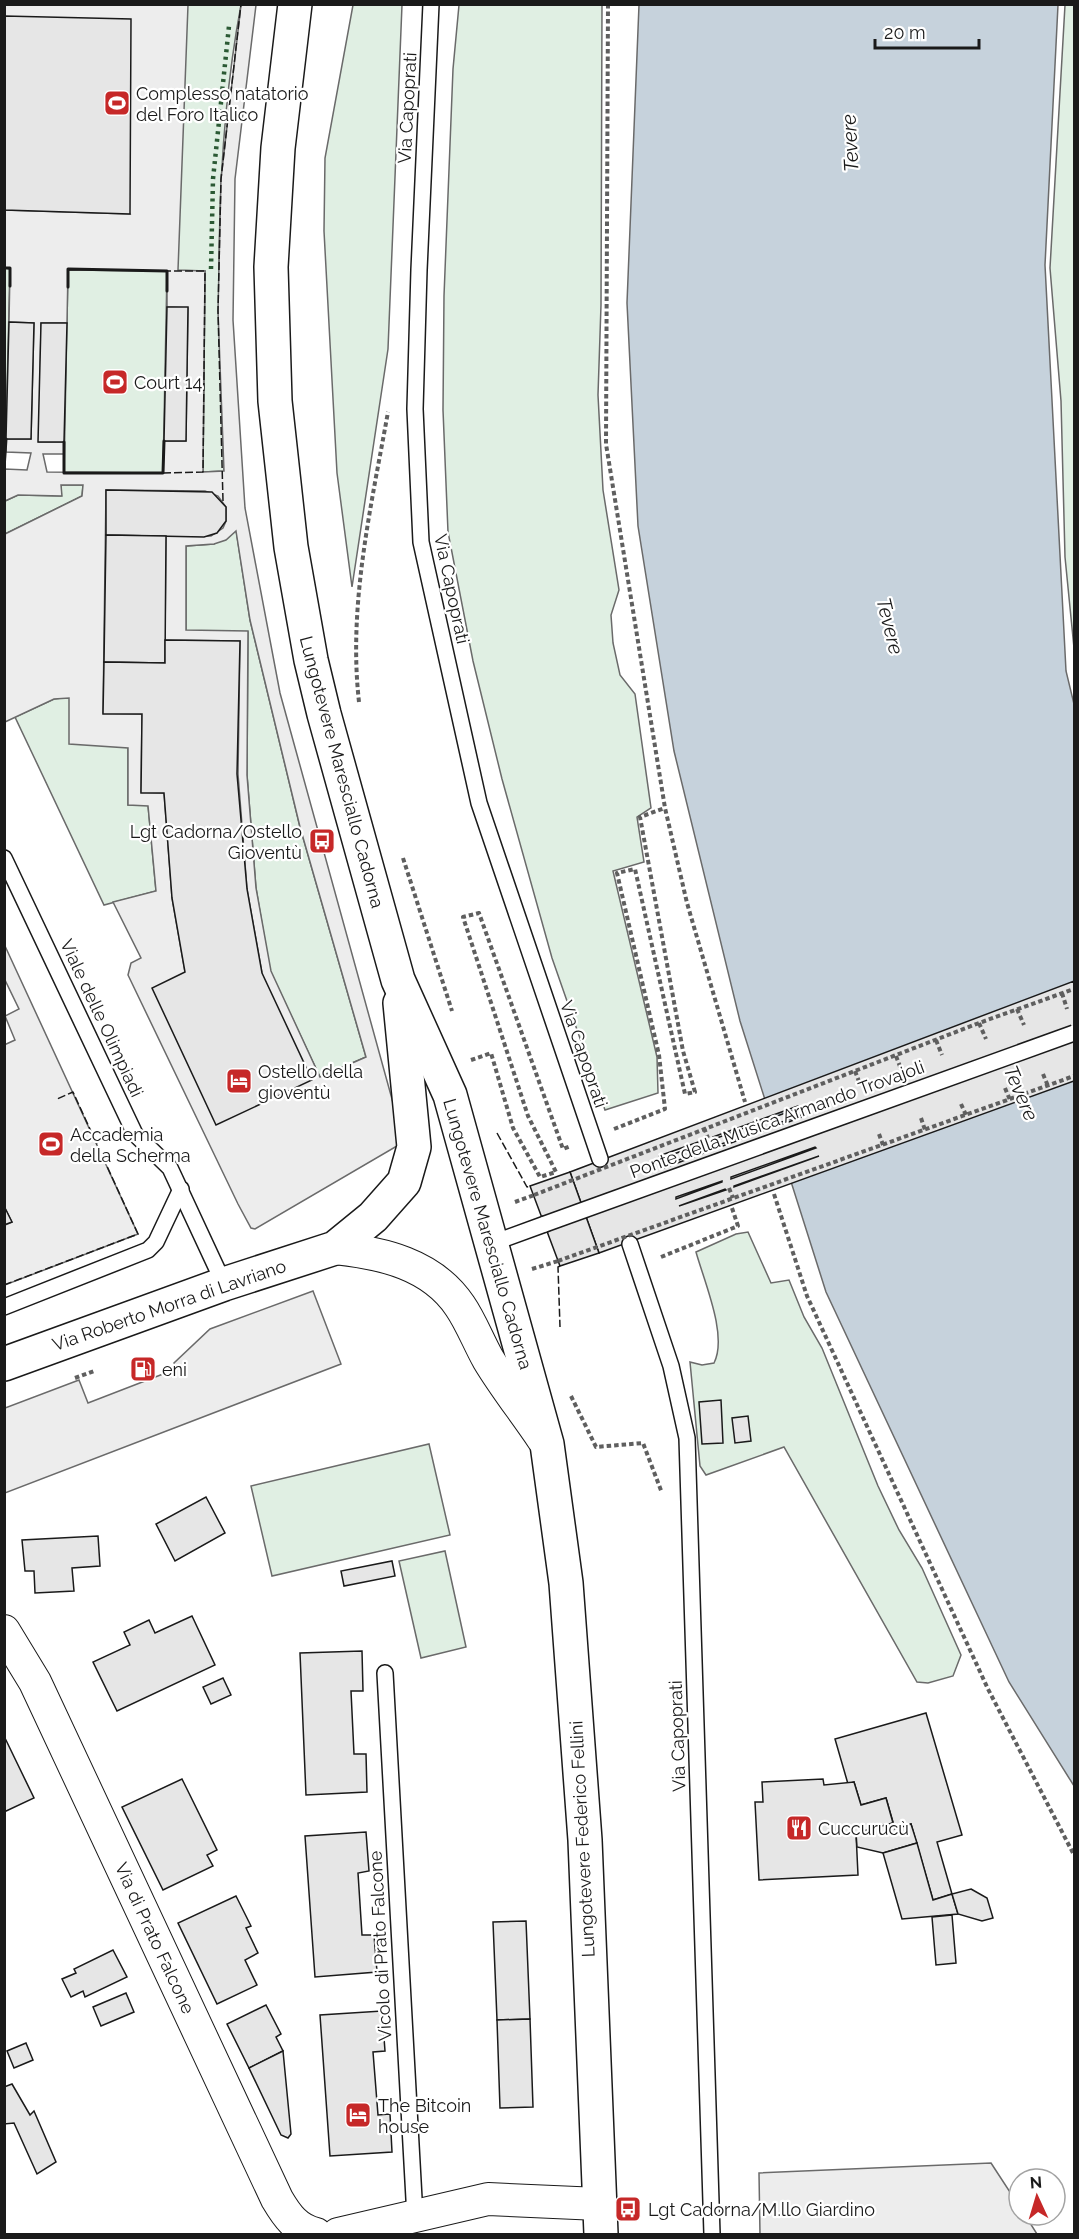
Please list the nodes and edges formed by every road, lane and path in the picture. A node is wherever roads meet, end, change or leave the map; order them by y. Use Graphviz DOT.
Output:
graph roads {
  1 [pos="295,4"];
  2 [pos="431,4"];
  3 [pos="608,4"];
  4 [pos="389,406"];
  5 [pos="359,589"];
  6 [pos="665,808"];
  7 [pos="4,858"];
  8 [pos="398,980"];
  9 [pos="1074,989"];
  10 [pos="1062,993"];
  11 [pos="1017,1009"];
  12 [pos="1067,1009"];
  13 [pos="979,1023"];
  14 [pos="1024,1025"];
  15 [pos="1074,1033"];
  16 [pos="986,1039"];
  17 [pos="936,1040"];
  18 [pos="942,1055"];
  19 [pos="896,1056"];
  20 [pos="467,1061"];
  21 [pos="902,1070"];
  22 [pos="855,1071"];
  23 [pos="1043,1074"];
  24 [pos="1074,1076"];
  25 [pos="860,1085"];
  26 [pos="1048,1086"];
  27 [pos="1005,1088"];
  28 [pos="1010,1100"];
  29 [pos="745,1102"];
  30 [pos="961,1104"];
  31 [pos="966,1115"];
  32 [pos="921,1118"];
  33 [pos="704,1128"];
  34 [pos="612,1130"];
  35 [pos="925,1130"];
  36 [pos="879,1134"];
  37 [pos="709,1140"];
  38 [pos="577,1143"];
  39 [pos="883,1145"];
  40 [pos="600,1159"];
  41 [pos="729,1188"];
  42 [pos="181,1189"];
  43 [pos="534,1194"];
  44 [pos="774,1194"];
  45 [pos="733,1198"];
  46 [pos="732,1208"];
  47 [pos="493,1243"];
  48 [pos="630,1244"];
  49 [pos="335,1248"];
  50 [pos="558,1261"];
  51 [pos="638,1265"];
  52 [pos="224,1284"];
  53 [pos="4,1307"];
  54 [pos="4,1364"];
  55 [pos="547,1444"];
  56 [pos="596,1447"];
  57 [pos="665,1502"];
  58 [pos="4,1630"];
  59 [pos="385,1673"];
  60 [pos="1074,1855"];
  61 [pos="415,2217"];
  62 [pos="600,2219"];
  63 [pos="316,2235"];
  64 [pos="338,2235"];
  65 [pos="712,2235"];
  1 -- 8 [label="main road, Lungotevere Maresciallo Cadorna"];
  2 -- 40 [label="lane, Via Capoprati"];
  3 -- 6 [label="path"];
  4 -- 5 [label="path"];
  6 -- 29 [label="path"];
  6 -- 34 [label="path"];
  7 -- 42 [label="lane, Viale delle Olimpiadi"];
  8 -- 47 [label="main road, Lungotevere Maresciallo Cadorna"];
  8 -- 49 [label="main road, Via Roberto Morra di Lavriano"];
  9 -- 10 [label="path, Ponte della Musica Armando Trovajoli, bridge"];
  10 -- 11 [label="path, Ponte della Musica Armando Trovajoli, bridge"];
  10 -- 12 [label="path"];
  11 -- 13 [label="path, Ponte della Musica Armando Trovajoli, bridge"];
  11 -- 14 [label="path"];
  13 -- 16 [label="path"];
  13 -- 17 [label="path, Ponte della Musica Armando Trovajoli, bridge"];
  15 -- 47 [label="lane, Ponte della Musica Armando Trovajoli, bridge"];
  17 -- 18 [label="path, Ponte della Musica Armando Trovajoli"];
  17 -- 19 [label="path, Ponte della Musica Armando Trovajoli, bridge"];
  19 -- 21 [label="path, Ponte della Musica Armando Trovajoli"];
  19 -- 22 [label="path, Ponte della Musica Armando Trovajoli, bridge"];
  20 -- 38 [label="path"];
  22 -- 25 [label="path, Ponte della Musica Armando Trovajoli"];
  22 -- 33 [label="path, Ponte della Musica Armando Trovajoli, bridge"];
  23 -- 26 [label="path"];
  24 -- 26 [label="path, bridge"];
  26 -- 28 [label="path, bridge"];
  27 -- 28 [label="path"];
  28 -- 31 [label="path, bridge"];
  30 -- 31 [label="path"];
  31 -- 35 [label="path, bridge"];
  32 -- 35 [label="path"];
  33 -- 37 [label="path"];
  33 -- 43 [label="path, Ponte della Musica Armando Trovajoli, bridge"];
  35 -- 39 [label="path, bridge"];
  36 -- 39 [label="path"];
  39 -- 45 [label="path, bridge"];
  41 -- 45 [label="path"];
  42 -- 52 [label="lane, Viale delle Olimpiadi"];
  42 -- 53 [label="lane"];
  44 -- 60 [label="path"];
  45 -- 50 [label="path, bridge"];
  46 -- 51 [label="path"];
  47 -- 55 [label="main road, Lungotevere Maresciallo Cadorna"];
  48 -- 51 [label="lane, Via Capoprati"];
  49 -- 52 [label="main road, Via Roberto Morra di Lavriano"];
  49 -- 55 [label="street, Via Roberto Morra di Lavriano"];
  51 -- 65 [label="lane, Via Capoprati"];
  52 -- 54 [label="main road, Via Roberto Morra di Lavriano"];
  55 -- 62 [label="main road, Lungotevere Federico Fellini"];
  56 -- 57 [label="path"];
  58 -- 63 [label="street, Via di Prato Falcone"];
  59 -- 61 [label="lane, Vicolo di Prato Falcone"];
  61 -- 62 [label="street"];
  61 -- 64 [label="street"];
}
